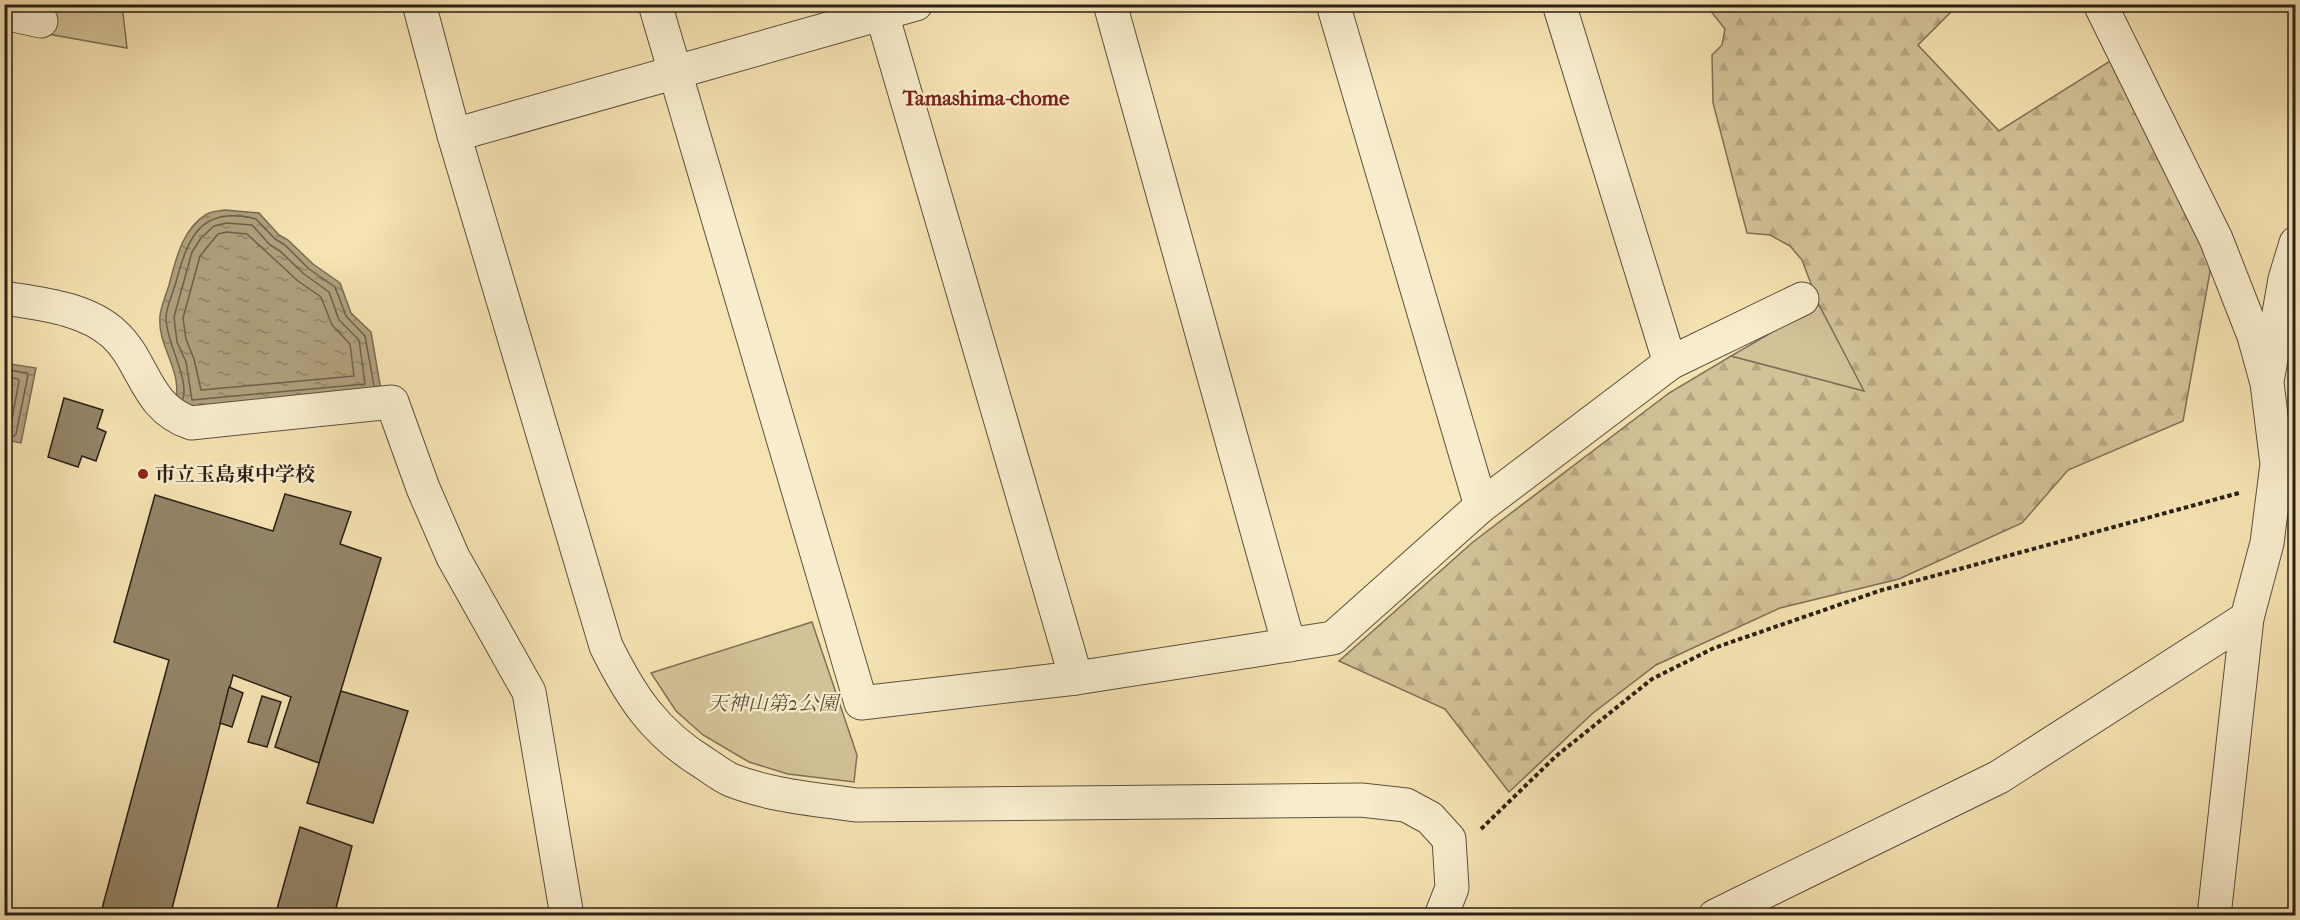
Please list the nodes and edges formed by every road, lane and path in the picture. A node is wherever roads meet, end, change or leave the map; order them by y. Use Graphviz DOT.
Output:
graph roads {
  1 [pos="419,4"];
  2 [pos="656,4"];
  3 [pos="916,4"];
  4 [pos="1110,4"];
  5 [pos="1333,4"];
  6 [pos="1558,4"];
  7 [pos="2100,4"];
  8 [pos="880,9"];
  9 [pos="4,13"];
  10 [pos="41,21"];
  11 [pos="675,74"];
  12 [pos="454,135"];
  13 [pos="2295,243"];
  14 [pos="4,298"];
  15 [pos="1802,299"];
  16 [pos="1670,363"];
  17 [pos="2267,383"];
  18 [pos="2282,472"];
  19 [pos="1481,506"];
  20 [pos="2247,618"];
  21 [pos="1289,645"];
  22 [pos="1076,678"];
  23 [pos="1450,864"];
  24 [pos="567,915"];
  25 [pos="1441,915"];
  26 [pos="1714,915"];
  27 [pos="2220,915"];
  1 -- 12 [label="street"];
  2 -- 11 [label="street"];
  3 -- 8 [label="street"];
  4 -- 21 [label="street"];
  5 -- 19 [label="street"];
  6 -- 16 [label="street"];
  7 -- 17 [label="street"];
  8 -- 11 [label="street"];
  8 -- 22 [label="street"];
  9 -- 10 [label="street"];
  11 -- 12 [label="street"];
  11 -- 22 [label="street"];
  12 -- 23 [label="street"];
  13 -- 17 [label="street"];
  14 -- 24 [label="street"];
  15 -- 16 [label="street"];
  16 -- 19 [label="street"];
  17 -- 18 [label="street"];
  18 -- 20 [label="street"];
  18 -- 23 [label="path"];
  19 -- 21 [label="street"];
  20 -- 26 [label="street"];
  20 -- 27 [label="street"];
  21 -- 22 [label="street"];
  23 -- 25 [label="street"];
}
